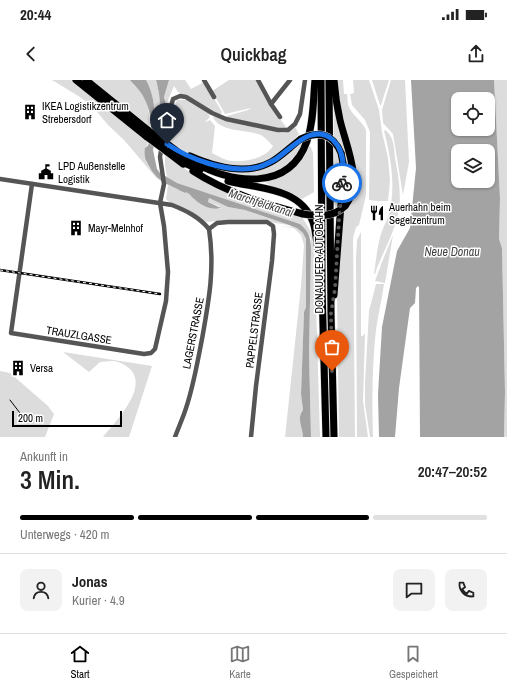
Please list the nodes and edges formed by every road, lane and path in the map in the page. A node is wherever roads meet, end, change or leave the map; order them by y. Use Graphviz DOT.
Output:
graph roads {
  1 [pos="76,80"];
  2 [pos="86,80"];
  3 [pos="204,80"];
  4 [pos="258,80"];
  5 [pos="290,80"];
  6 [pos="305,80"];
  7 [pos="315,80"];
  8 [pos="321,80"];
  9 [pos="329,80"];
  10 [pos="334,80"];
  11 [pos="214,97"];
  12 [pos="271,104"];
  13 [pos="280,117"];
  14 [pos="148,134"];
  15 [pos="166,148"];
  16 [pos="175,150"];
  17 [pos="180,162"];
  18 [pos="0,179"];
  19 [pos="32,184"];
  20 [pos="160,203"];
  21 [pos="210,229"];
  22 [pos="322,277"];
  23 [pos="331,313"];
  24 [pos="175,437"];
  25 [pos="251,437"];
  26 [pos="326,437"];
  27 [pos="334,437"];
  1 -- 14 [label="highway"];
  2 -- 14 [label="highway"];
  3 -- 11 [label="street"];
  4 -- 12 [label="street"];
  5 -- 12 [label="street"];
  6 -- 20 [label="street"];
  7 -- 16 [label="highway"];
  8 -- 22 [label="highway, DONAUUFER AUTOBAHN"];
  9 -- 23 [label="highway, DONAUUFER AUTOBAHN"];
  10 -- 17 [label="highway, bridge"];
  12 -- 13 [label="street"];
  14 -- 15 [label="highway, bridge"];
  15 -- 16 [label="highway"];
  15 -- 17 [label="highway"];
  16 -- 23 [label="highway, bridge"];
  17 -- 22 [label="highway"];
  18 -- 19 [label="street"];
  19 -- 20 [label="street"];
  19 -- 20 [label="street, TRAUZLGASSE"];
  20 -- 21 [label="street"];
  21 -- 24 [label="street, LAGERSTRASSE"];
  21 -- 25 [label="street, PAPPELSTRASSE"];
  22 -- 26 [label="highway, DONAUUFER AUTOBAHN"];
  23 -- 27 [label="highway, DONAUUFER AUTOBAHN"];
}
